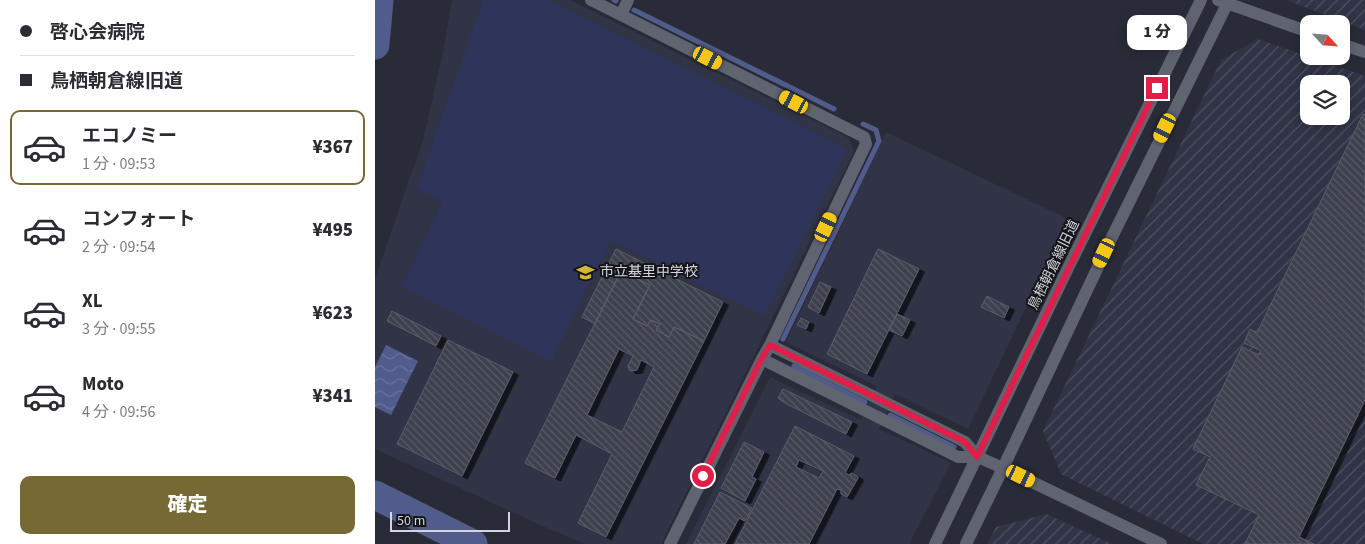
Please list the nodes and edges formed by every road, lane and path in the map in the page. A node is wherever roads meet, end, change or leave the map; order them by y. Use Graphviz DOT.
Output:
graph roads {
  1 [pos="591,0"];
  2 [pos="628,0"];
  3 [pos="1201,0"];
  4 [pos="1225,1"];
  5 [pos="621,15"];
  6 [pos="1300,29"];
  7 [pos="1350,47"];
  8 [pos="1365,52"];
  9 [pos="770,345"];
  10 [pos="762,358"];
  11 [pos="977,457"];
  12 [pos="1003,468"];
  13 [pos="670,544"];
  14 [pos="935,544"];
  15 [pos="966,544"];
  16 [pos="1161,544"];
  1 -- 5 [label="street"];
  2 -- 5 [label="street"];
  3 -- 11 [label="street, 鳥栖朝倉線旧道"];
  4 -- 6 [label="street"];
  4 -- 12 [label="street"];
  5 -- 9 [label="street"];
  7 -- 8 [label="street"];
  9 -- 10 [label="street"];
  9 -- 11 [label="street"];
  10 -- 11 [label="street"];
  10 -- 13 [label="street"];
  11 -- 12 [label="street"];
  11 -- 14 [label="street, 鳥栖朝倉線旧道"];
  12 -- 15 [label="street"];
  12 -- 16 [label="street"];
}
